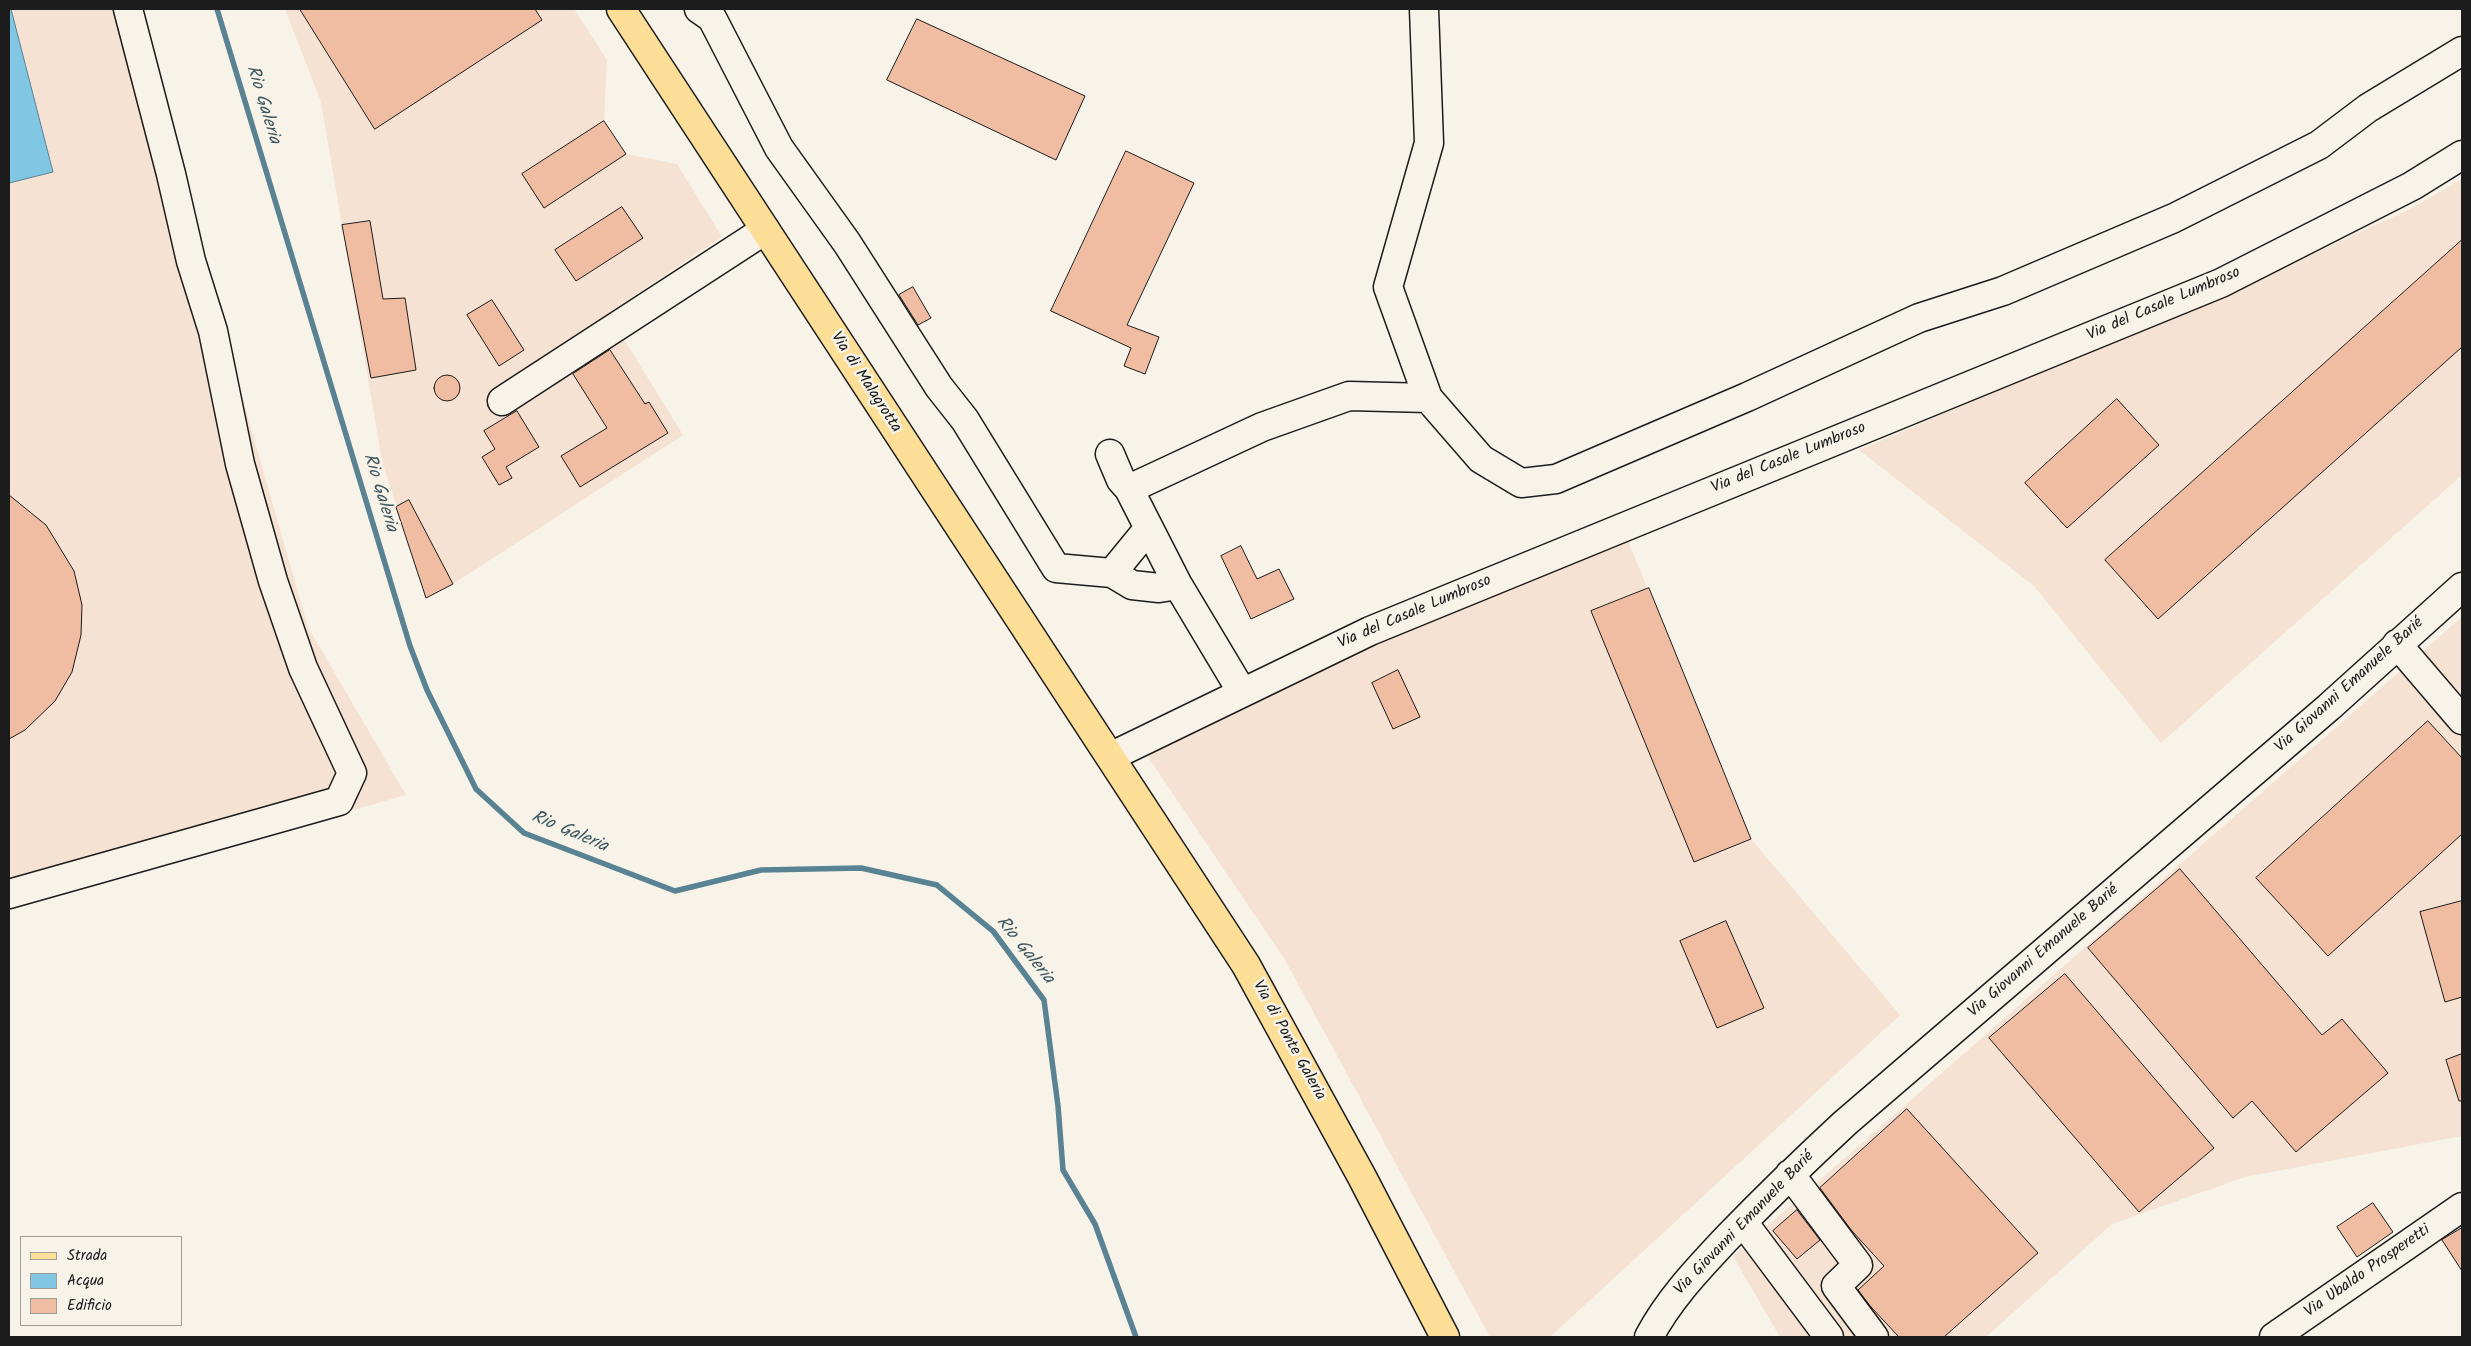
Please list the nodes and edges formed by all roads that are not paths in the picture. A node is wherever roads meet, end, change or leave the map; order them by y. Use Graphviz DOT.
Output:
graph roads {
  1 [pos="128,9"];
  2 [pos="620,9"];
  3 [pos="1424,9"];
  4 [pos="708,12"];
  5 [pos="2462,51"];
  6 [pos="2462,155"];
  7 [pos="765,230"];
  8 [pos="1428,398"];
  9 [pos="502,401"];
  10 [pos="1110,454"];
  11 [pos="1130,489"];
  12 [pos="1148,529"];
  13 [pos="1112,573"];
  14 [pos="1178,585"];
  15 [pos="2462,587"];
  16 [pos="2397,644"];
  17 [pos="1242,692"];
  18 [pos="2462,720"];
  19 [pos="1112,756"];
  20 [pos="9,894"];
  21 [pos="1790,1174"];
  22 [pos="2462,1207"];
  23 [pos="1743,1222"];
  24 [pos="1445,1337"];
  25 [pos="1648,1337"];
  26 [pos="1829,1337"];
  27 [pos="1874,1337"];
  28 [pos="2274,1337"];
  1 -- 20 [label="street"];
  2 -- 7 [label="main road, Via di Malagrotta"];
  3 -- 8 [label="street"];
  4 -- 13 [label="street"];
  5 -- 8 [label="street"];
  6 -- 17 [label="street, Via del Casale Lumbroso"];
  7 -- 9 [label="street"];
  7 -- 19 [label="main road, Via di Malagrotta"];
  8 -- 11 [label="street"];
  10 -- 11 [label="street"];
  11 -- 12 [label="street"];
  12 -- 13 [label="street"];
  12 -- 14 [label="street"];
  13 -- 14 [label="street"];
  14 -- 17 [label="street"];
  15 -- 16 [label="street, Via Giovanni Emanuele Barié"];
  16 -- 18 [label="street"];
  16 -- 21 [label="street, Via Giovanni Emanuele Barié"];
  17 -- 19 [label="street, Via del Casale Lumbroso"];
  19 -- 24 [label="main road, Via di Ponte Galeria"];
  21 -- 23 [label="street, Via Giovanni Emanuele Barié"];
  21 -- 27 [label="street"];
  22 -- 28 [label="street, Via Ubaldo Prosperetti"];
  23 -- 25 [label="street, Via Giovanni Emanuele Barié"];
  23 -- 26 [label="street"];
}
